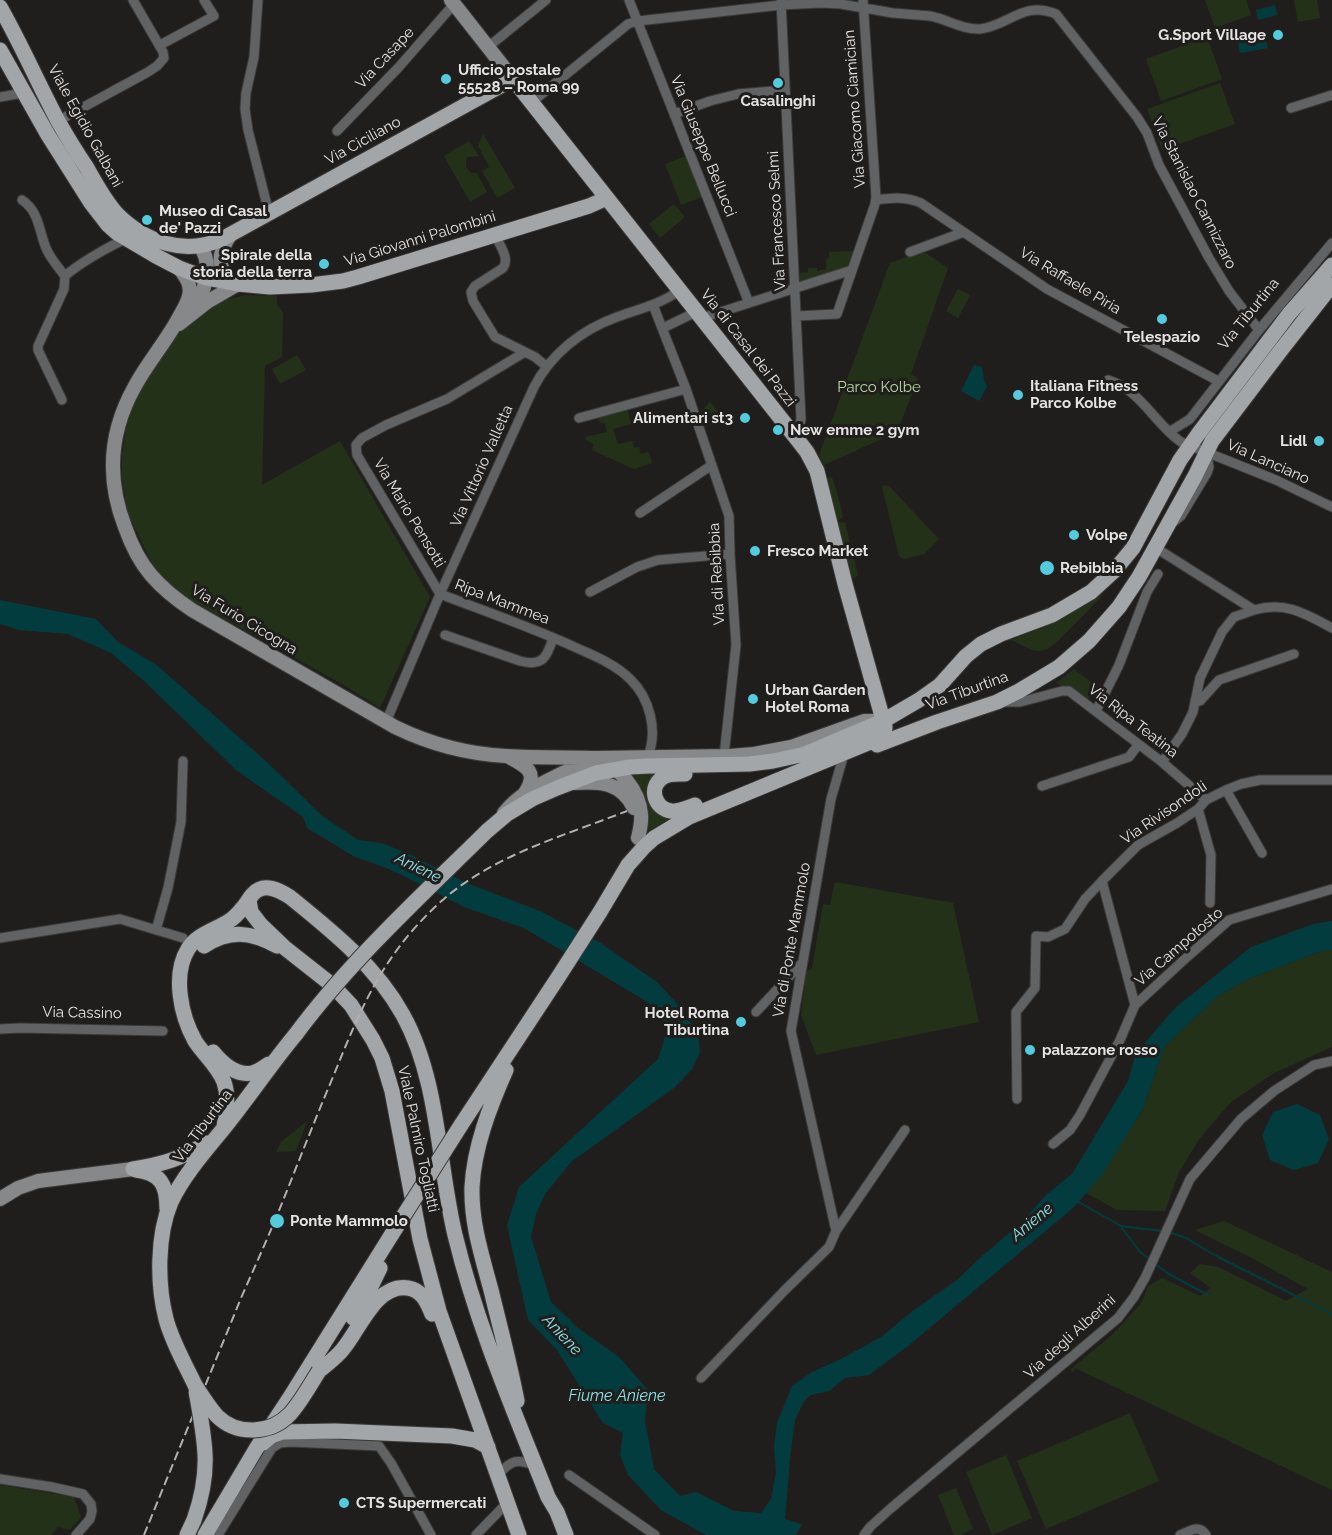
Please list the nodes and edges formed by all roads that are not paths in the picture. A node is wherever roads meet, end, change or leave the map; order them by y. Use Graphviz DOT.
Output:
graph roads {
  1 [pos="133,0"];
  2 [pos="204,0"];
  3 [pos="258,0"];
  4 [pos="546,0"];
  5 [pos="629,0"];
  6 [pos="453,2"];
  7 [pos="781,3"];
  8 [pos="863,4"];
  9 [pos="0,7"];
  10 [pos="638,21"];
  11 [pos="160,45"];
  12 [pos="488,47"];
  13 [pos="0,50"];
  14 [pos="513,79"];
  15 [pos="785,90"];
  16 [pos="23,93"];
  17 [pos="1332,95"];
  18 [pos="0,98"];
  19 [pos="532,102"];
  20 [pos="1291,108"];
  21 [pos="674,114"];
  22 [pos="58,121"];
  23 [pos="337,131"];
  24 [pos="607,198"];
  25 [pos="22,200"];
  26 [pos="876,200"];
  27 [pos="269,213"];
  28 [pos="964,232"];
  29 [pos="231,234"];
  30 [pos="495,236"];
  31 [pos="127,239"];
  32 [pos="1332,243"];
  33 [pos="200,246"];
  34 [pos="910,252"];
  35 [pos="1332,265"];
  36 [pos="179,268"];
  37 [pos="206,270"];
  38 [pos="852,270"];
  39 [pos="65,276"];
  40 [pos="238,284"];
  41 [pos="1332,285"];
  42 [pos="795,288"];
  43 [pos="680,290"];
  44 [pos="749,303"];
  45 [pos="653,305"];
  46 [pos="192,313"];
  47 [pos="699,315"];
  48 [pos="797,316"];
  49 [pos="663,328"];
  50 [pos="172,329"];
  51 [pos="1259,330"];
  52 [pos="525,352"];
  53 [pos="546,366"];
  54 [pos="1108,380"];
  55 [pos="1218,381"];
  56 [pos="686,389"];
  57 [pos="62,400"];
  58 [pos="579,418"];
  59 [pos="1169,432"];
  60 [pos="797,439"];
  61 [pos="1191,446"];
  62 [pos="1207,452"];
  63 [pos="712,465"];
  64 [pos="1332,507"];
  65 [pos="640,513"];
  66 [pos="1156,548"];
  67 [pos="730,554"];
  68 [pos="1158,574"];
  69 [pos="590,591"];
  70 [pos="440,594"];
  71 [pos="1254,610"];
  72 [pos="1332,628"];
  73 [pos="445,635"];
  74 [pos="553,638"];
  75 [pos="1294,654"];
  76 [pos="1195,701"];
  77 [pos="997,702"];
  78 [pos="1096,711"];
  79 [pos="883,721"];
  80 [pos="386,722"];
  81 [pos="1138,745"];
  82 [pos="507,756"];
  83 [pos="648,756"];
  84 [pos="724,756"];
  85 [pos="598,758"];
  86 [pos="842,760"];
  87 [pos="183,761"];
  88 [pos="1162,762"];
  89 [pos="749,764"];
  90 [pos="817,765"];
  91 [pos="617,769"];
  92 [pos="784,779"];
  93 [pos="1331,783"];
  94 [pos="565,784"];
  95 [pos="1042,786"];
  96 [pos="1226,790"];
  97 [pos="525,793"];
  98 [pos="1206,800"];
  99 [pos="1198,809"];
  100 [pos="499,820"];
  101 [pos="638,838"];
  102 [pos="1262,853"];
  103 [pos="628,865"];
  104 [pos="1102,880"];
  105 [pos="1332,889"];
  106 [pos="249,900"];
  107 [pos="1210,903"];
  108 [pos="156,930"];
  109 [pos="0,938"];
  110 [pos="183,938"];
  111 [pos="296,955"];
  112 [pos="803,962"];
  113 [pos="1135,1005"];
  114 [pos="756,1012"];
  115 [pos="529,1021"];
  116 [pos="0,1029"];
  117 [pos="163,1031"];
  118 [pos="274,1060"];
  119 [pos="1332,1061"];
  120 [pos="1017,1099"];
  121 [pos="905,1130"];
  122 [pos="220,1133"];
  123 [pos="1053,1144"];
  124 [pos="133,1169"];
  125 [pos="0,1199"];
  126 [pos="167,1214"];
  127 [pos="836,1231"];
  128 [pos="392,1234"];
  129 [pos="354,1326"];
  130 [pos="458,1365"];
  131 [pos="701,1378"];
  132 [pos="299,1384"];
  133 [pos="195,1385"];
  134 [pos="475,1413"];
  135 [pos="334,1431"];
  136 [pos="523,1434"];
  137 [pos="452,1436"];
  138 [pos="488,1448"];
  139 [pos="256,1449"];
  140 [pos="536,1466"];
  141 [pos="498,1475"];
  142 [pos="569,1475"];
  143 [pos="0,1479"];
  144 [pos="508,1502"];
  145 [pos="1190,1533"];
  146 [pos="76,1535"];
  147 [pos="187,1535"];
  148 [pos="205,1535"];
  149 [pos="218,1535"];
  150 [pos="431,1535"];
  151 [pos="476,1535"];
  152 [pos="519,1535"];
  153 [pos="566,1535"];
  154 [pos="655,1535"];
  155 [pos="864,1535"];
  156 [pos="1180,1535"];
  157 [pos="1206,1535"];
  1 -- 11 [label="street"];
  2 -- 11 [label="street"];
  3 -- 27 [label="street"];
  4 -- 12 [label="street"];
  5 -- 10 [label="street, Via Giuseppe Bellucci"];
  6 -- 12 [label="street"];
  6 -- 23 [label="street, Via Casape"];
  7 -- 8 [label="street, Via Stanislao Cannizzaro"];
  7 -- 10 [label="street, Via Stanislao Cannizzaro"];
  7 -- 15 [label="street, Via Francesco Selmi"];
  8 -- 26 [label="street, Via Giacomo Ciamician"];
  8 -- 51 [label="street, Via Stanislao Cannizzaro"];
  9 -- 22 [label="main road, Viale Egidio Galbani"];
  10 -- 19 [label="street"];
  10 -- 21 [label="street, Via Giuseppe Bellucci"];
  11 -- 22 [label="street"];
  12 -- 14 [label="street"];
  13 -- 16 [label="main road"];
  14 -- 19 [label="main road, Via di Casal dei Pazzi"];
  14 -- 27 [label="main road, Via Ciciliano"];
  15 -- 21 [label="street"];
  15 -- 42 [label="street, Via Francesco Selmi"];
  16 -- 18 [label="street"];
  16 -- 31 [label="main road"];
  17 -- 20 [label="street"];
  19 -- 24 [label="main road, Via di Casal dei Pazzi"];
  21 -- 44 [label="street, Via Giuseppe Bellucci"];
  22 -- 33 [label="main road, Viale Egidio Galbani"];
  24 -- 30 [label="main road, Via Giovanni Palombini"];
  24 -- 43 [label="main road, Via di Casal dei Pazzi"];
  25 -- 39 [label="street"];
  26 -- 28 [label="street, Via Raffaele Piria"];
  26 -- 38 [label="street, Via Giacomo Ciamician"];
  27 -- 29 [label="main road, Via Ciciliano"];
  28 -- 34 [label="street"];
  28 -- 55 [label="street, Via Raffaele Piria"];
  29 -- 33 [label="main road, Viale Egidio Galbani"];
  29 -- 40 [label="street"];
  30 -- 40 [label="main road, Via Giovanni Palombini"];
  30 -- 52 [label="street"];
  31 -- 36 [label="main road"];
  31 -- 39 [label="street"];
  32 -- 51 [label="street, Via Tiburtina"];
  33 -- 37 [label="street"];
  35 -- 61 [label="main road, Via Tiburtina"];
  36 -- 37 [label="main road"];
  36 -- 50 [label="street, Via Furio Cicogna"];
  37 -- 40 [label="main road"];
  37 -- 46 [label="street, Via Furio Cicogna"];
  38 -- 42 [label="street"];
  38 -- 48 [label="street, Via Giacomo Ciamician"];
  39 -- 57 [label="street"];
  40 -- 46 [label="street, Via Furio Cicogna"];
  41 -- 62 [label="main road, Via Tiburtina"];
  42 -- 44 [label="street"];
  42 -- 48 [label="street, Via Francesco Selmi"];
  43 -- 45 [label="street, Via Vittorio Valletta"];
  43 -- 47 [label="main road, Via di Casal dei Pazzi"];
  44 -- 47 [label="street"];
  45 -- 49 [label="street, Via di Rebibbia"];
  45 -- 53 [label="street, Via Vittorio Valletta"];
  46 -- 50 [label="street, Via Furio Cicogna"];
  47 -- 49 [label="street"];
  47 -- 60 [label="main road, Via di Casal dei Pazzi"];
  48 -- 60 [label="street, Via Francesco Selmi"];
  49 -- 56 [label="street, Via di Rebibbia"];
  50 -- 80 [label="street, Via Furio Cicogna"];
  51 -- 55 [label="street, Via Tiburtina"];
  52 -- 53 [label="street"];
  52 -- 70 [label="street, Via Mario Pensotti"];
  53 -- 70 [label="street, Via Vittorio Valletta"];
  54 -- 59 [label="street, Via Lanciano"];
  55 -- 59 [label="street, Via Tiburtina"];
  56 -- 58 [label="street"];
  56 -- 63 [label="street, Via di Rebibbia"];
  59 -- 61 [label="street, Via Lanciano"];
  60 -- 79 [label="main road, Via di Casal dei Pazzi"];
  61 -- 62 [label="street, Via Lanciano"];
  61 -- 79 [label="main road, Via Tiburtina"];
  62 -- 64 [label="street, Via Lanciano"];
  62 -- 66 [label="main road, Via Tiburtina"];
  63 -- 65 [label="street"];
  63 -- 67 [label="street, Via di Rebibbia"];
  66 -- 71 [label="street"];
  66 -- 77 [label="main road, Via Tiburtina"];
  67 -- 69 [label="street"];
  67 -- 84 [label="street, Via di Rebibbia"];
  68 -- 78 [label="street"];
  70 -- 74 [label="street, Ripa Mammea"];
  70 -- 80 [label="street, Via Vittorio Valletta"];
  71 -- 72 [label="street"];
  71 -- 76 [label="street"];
  73 -- 74 [label="street, Ripa Mammea"];
  74 -- 83 [label="street, Ripa Mammea"];
  75 -- 76 [label="street"];
  76 -- 88 [label="street"];
  77 -- 78 [label="street, Via Ripa Teatina"];
  77 -- 86 [label="main road, Via Tiburtina"];
  78 -- 81 [label="street, Via Ripa Teatina"];
  79 -- 84 [label="street, Via Tiburtina"];
  79 -- 89 [label="main road, Via Tiburtina"];
  79 -- 90 [label="main road, Via Tiburtina"];
  80 -- 82 [label="street, Via Furio Cicogna"];
  81 -- 88 [label="street, Via Ripa Teatina"];
  81 -- 95 [label="street"];
  82 -- 85 [label="street, Via Furio Cicogna"];
  82 -- 97 [label="street"];
  83 -- 84 [label="street, Via Tiburtina"];
  83 -- 85 [label="street, Via Tiburtina"];
  85 -- 91 [label="street"];
  85 -- 97 [label="street, Via Tiburtina"];
  86 -- 90 [label="main road, Via Tiburtina"];
  86 -- 112 [label="street, Via di Ponte Mammolo"];
  87 -- 108 [label="street"];
  88 -- 98 [label="street, Via Ripa Teatina"];
  89 -- 91 [label="main road, Via Tiburtina"];
  89 -- 92 [label="main road"];
  90 -- 92 [label="main road, Via Tiburtina"];
  91 -- 94 [label="main road, Via Tiburtina"];
  91 -- 101 [label="street"];
  92 -- 103 [label="main road, Via Tiburtina"];
  93 -- 96 [label="street, Via Rivisondoli"];
  94 -- 100 [label="main road, Via Tiburtina"];
  94 -- 101 [label="street"];
  96 -- 98 [label="street, Via Rivisondoli"];
  96 -- 102 [label="street"];
  97 -- 100 [label="street, Via Tiburtina"];
  98 -- 99 [label="street, Via Rivisondoli"];
  99 -- 104 [label="street, Via Rivisondoli"];
  99 -- 107 [label="street"];
  100 -- 118 [label="main road, Via Tiburtina, bridge"];
  101 -- 103 [label="street"];
  103 -- 115 [label="main road, Via Tiburtina"];
  104 -- 113 [label="street"];
  104 -- 120 [label="street, Via Rivisondoli"];
  105 -- 113 [label="street, Via Campotosto"];
  106 -- 111 [label="main road, Viale Palmiro Togliatti"];
  106 -- 122 [label="main road"];
  106 -- 136 [label="main road, Viale Palmiro Togliatti"];
  108 -- 109 [label="street"];
  108 -- 110 [label="street"];
  111 -- 118 [label="main road"];
  111 -- 130 [label="main road, Viale Palmiro Togliatti"];
  112 -- 114 [label="street"];
  112 -- 127 [label="street, Via di Ponte Mammolo"];
  113 -- 123 [label="street, Via Campotosto"];
  115 -- 128 [label="main road, bridge"];
  115 -- 136 [label="main road"];
  116 -- 117 [label="street, Via Cassino"];
  118 -- 122 [label="main road, Via Tiburtina"];
  119 -- 155 [label="street, Via degli Alberini"];
  121 -- 127 [label="street"];
  122 -- 124 [label="main road"];
  122 -- 126 [label="main road, Via Tiburtina"];
  124 -- 125 [label="street"];
  124 -- 126 [label="main road"];
  126 -- 133 [label="main road, Via Tiburtina"];
  127 -- 131 [label="street"];
  128 -- 129 [label="main road"];
  128 -- 132 [label="main road"];
  129 -- 130 [label="main road"];
  129 -- 133 [label="main road, bridge"];
  130 -- 134 [label="main road, Viale Palmiro Togliatti"];
  132 -- 135 [label="main road"];
  132 -- 139 [label="main road"];
  133 -- 147 [label="main road, Via Tiburtina, bridge"];
  134 -- 137 [label="main road"];
  134 -- 138 [label="main road, Viale Palmiro Togliatti"];
  135 -- 137 [label="main road"];
  135 -- 139 [label="main road"];
  136 -- 140 [label="main road, Viale Palmiro Togliatti"];
  137 -- 138 [label="main road"];
  138 -- 141 [label="main road, Viale Palmiro Togliatti"];
  139 -- 148 [label="main road"];
  140 -- 141 [label="street"];
  140 -- 153 [label="main road, Viale Palmiro Togliatti"];
  141 -- 144 [label="main road, Viale Palmiro Togliatti"];
  142 -- 154 [label="street"];
  143 -- 146 [label="street"];
  144 -- 151 [label="street"];
  144 -- 152 [label="main road, Viale Palmiro Togliatti"];
  145 -- 156 [label="street"];
  145 -- 157 [label="street"];
  149 -- 150 [label="street"];
}
